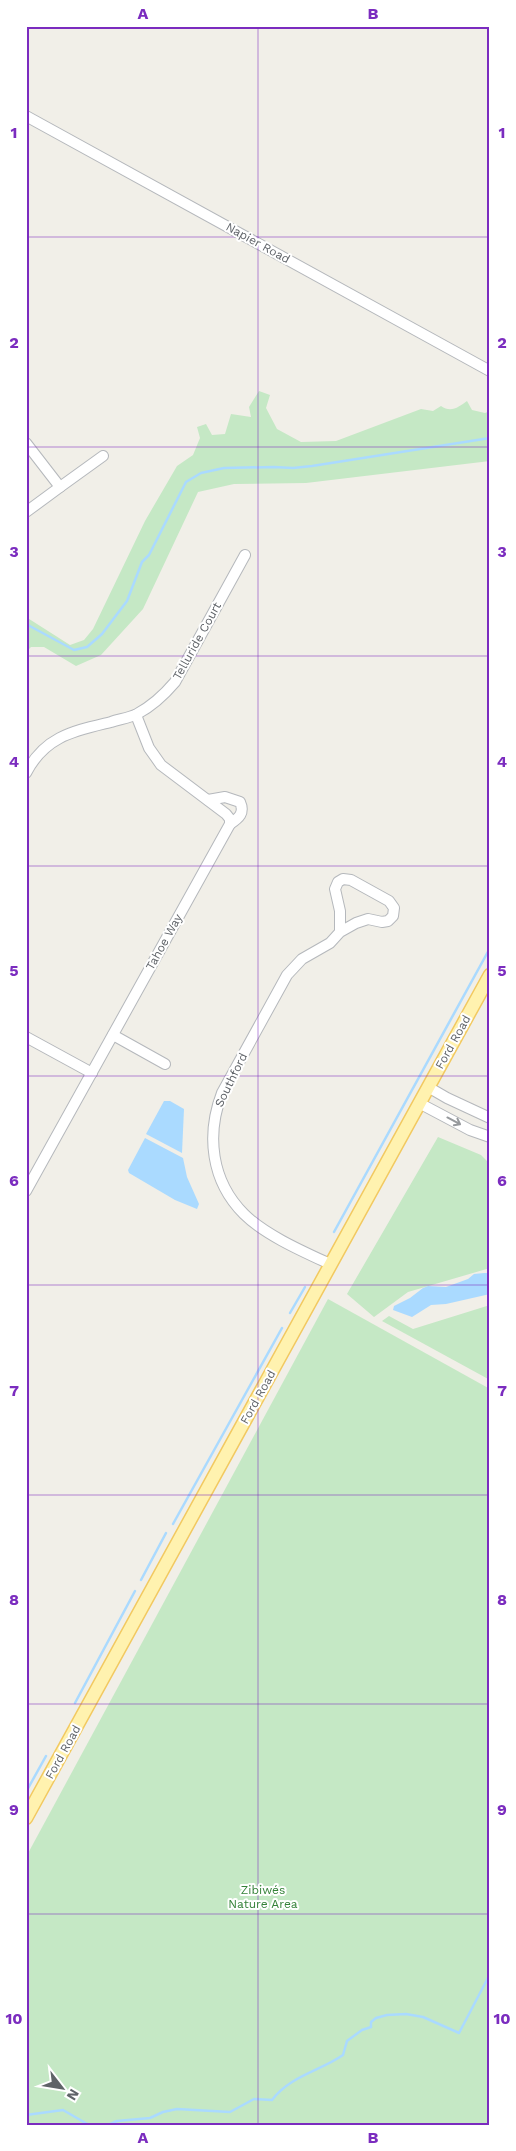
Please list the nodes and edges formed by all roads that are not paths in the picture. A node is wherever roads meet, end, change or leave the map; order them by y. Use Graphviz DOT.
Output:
graph roads {
  1 [pos="26,116"];
  2 [pos="490,371"];
  3 [pos="26,443"];
  4 [pos="103,456"];
  5 [pos="60,487"];
  6 [pos="26,512"];
  7 [pos="245,555"];
  8 [pos="136,715"];
  9 [pos="26,773"];
  10 [pos="208,800"];
  11 [pos="230,824"];
  12 [pos="340,932"];
  13 [pos="490,975"];
  14 [pos="113,1035"];
  15 [pos="26,1037"];
  16 [pos="165,1064"];
  17 [pos="92,1074"];
  18 [pos="428,1087"];
  19 [pos="419,1103"];
  20 [pos="490,1118"];
  21 [pos="490,1137"];
  22 [pos="28,1185"];
  23 [pos="330,1264"];
  24 [pos="26,1818"];
  1 -- 2 [label="street, Napier Road"];
  3 -- 5 [label="street"];
  4 -- 5 [label="street"];
  5 -- 6 [label="street"];
  7 -- 8 [label="street, Telluride Court"];
  8 -- 9 [label="street, Telluride Court"];
  8 -- 10 [label="street"];
  10 -- 11 [label="street"];
  10 -- 11 [label="street, Tahoe Way"];
  11 -- 14 [label="street, Tahoe Way"];
  12 -- 12 [label="street, Southford"];
  12 -- 23 [label="street, Southford"];
  13 -- 18 [label="main road, Ford Road"];
  14 -- 16 [label="street"];
  14 -- 17 [label="street, Tahoe Way"];
  15 -- 17 [label="street"];
  17 -- 22 [label="street, Tahoe Way"];
  18 -- 19 [label="main road, Ford Road"];
  18 -- 20 [label="street"];
  19 -- 21 [label="street, one-way"];
  19 -- 23 [label="main road, Ford Road"];
  23 -- 24 [label="main road, Ford Road"];
}
